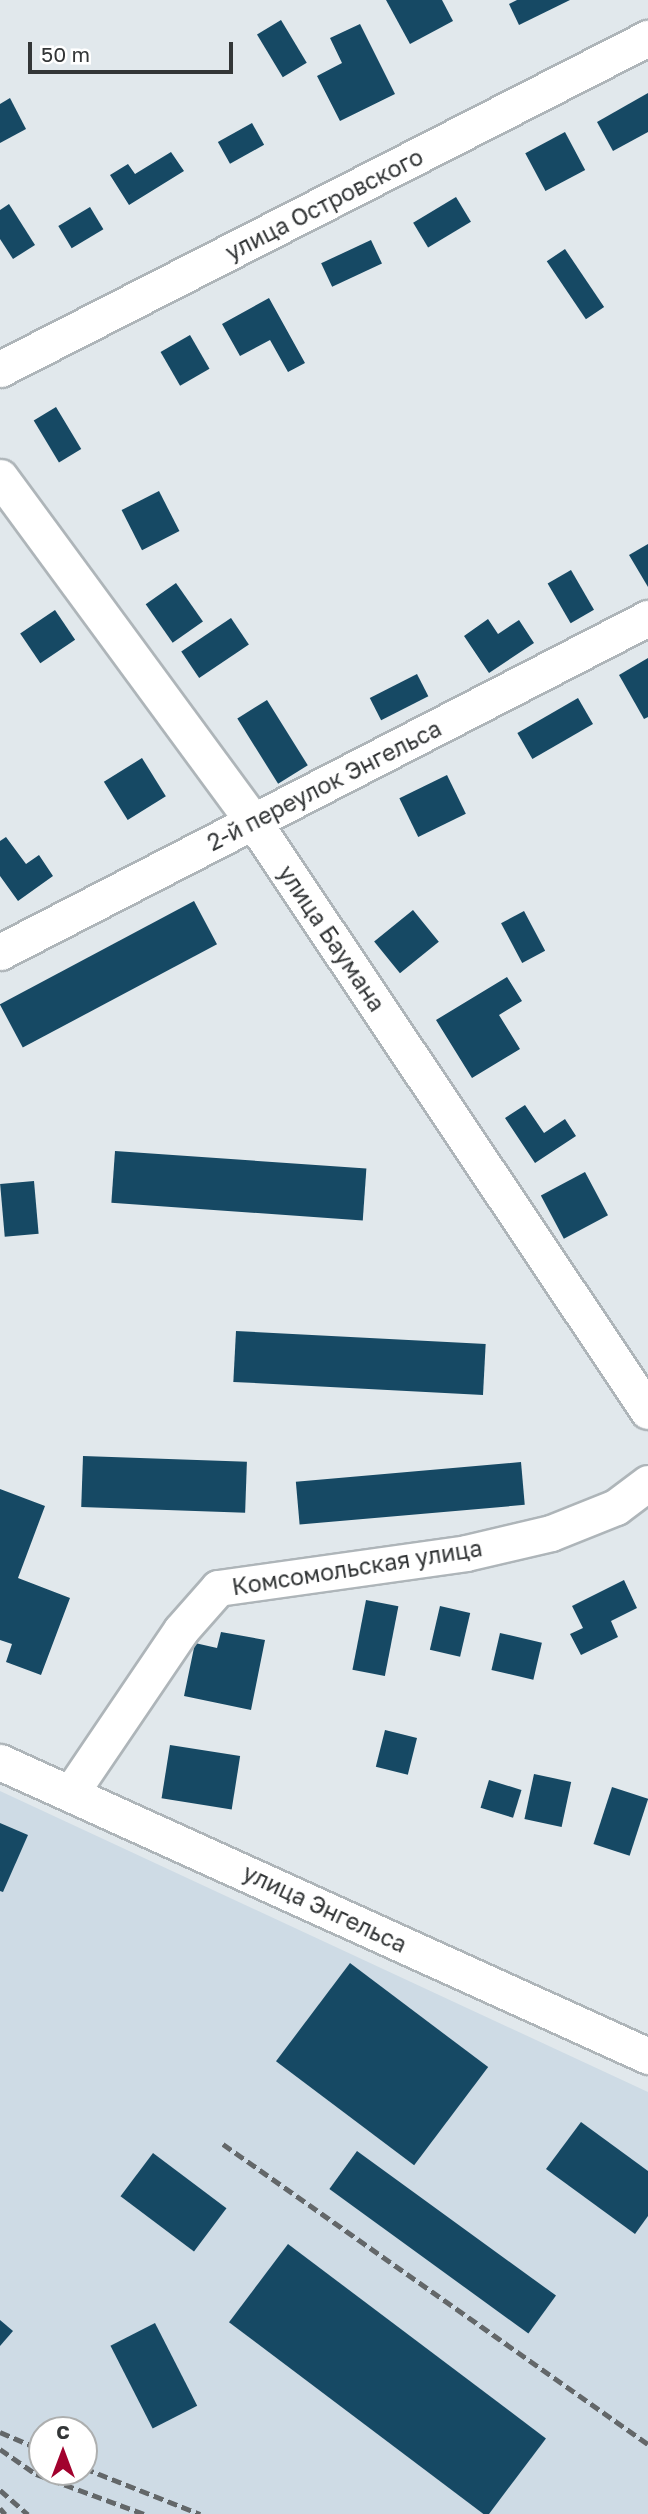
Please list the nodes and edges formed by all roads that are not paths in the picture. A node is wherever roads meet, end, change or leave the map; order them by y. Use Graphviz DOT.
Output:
graph roads {
  1 [pos="648,38"];
  2 [pos="0,369"];
  3 [pos="0,477"];
  4 [pos="648,618"];
  5 [pos="253,821"];
  6 [pos="0,952"];
  7 [pos="648,1411"];
  8 [pos="648,1483"];
  9 [pos="0,1762"];
  10 [pos="72,1791"];
  11 [pos="648,2056"];
  1 -- 2 [label="street, улица Островского"];
  3 -- 5 [label="street, улица Баумана"];
  4 -- 5 [label="street, 2-й переулок Энгельса"];
  5 -- 6 [label="street, 2-й переулок Энгельса"];
  5 -- 7 [label="street, улица Баумана"];
  8 -- 10 [label="street, Комсомольская улица"];
  9 -- 10 [label="street, улица Энгельса"];
  10 -- 11 [label="street, улица Энгельса"];
}
